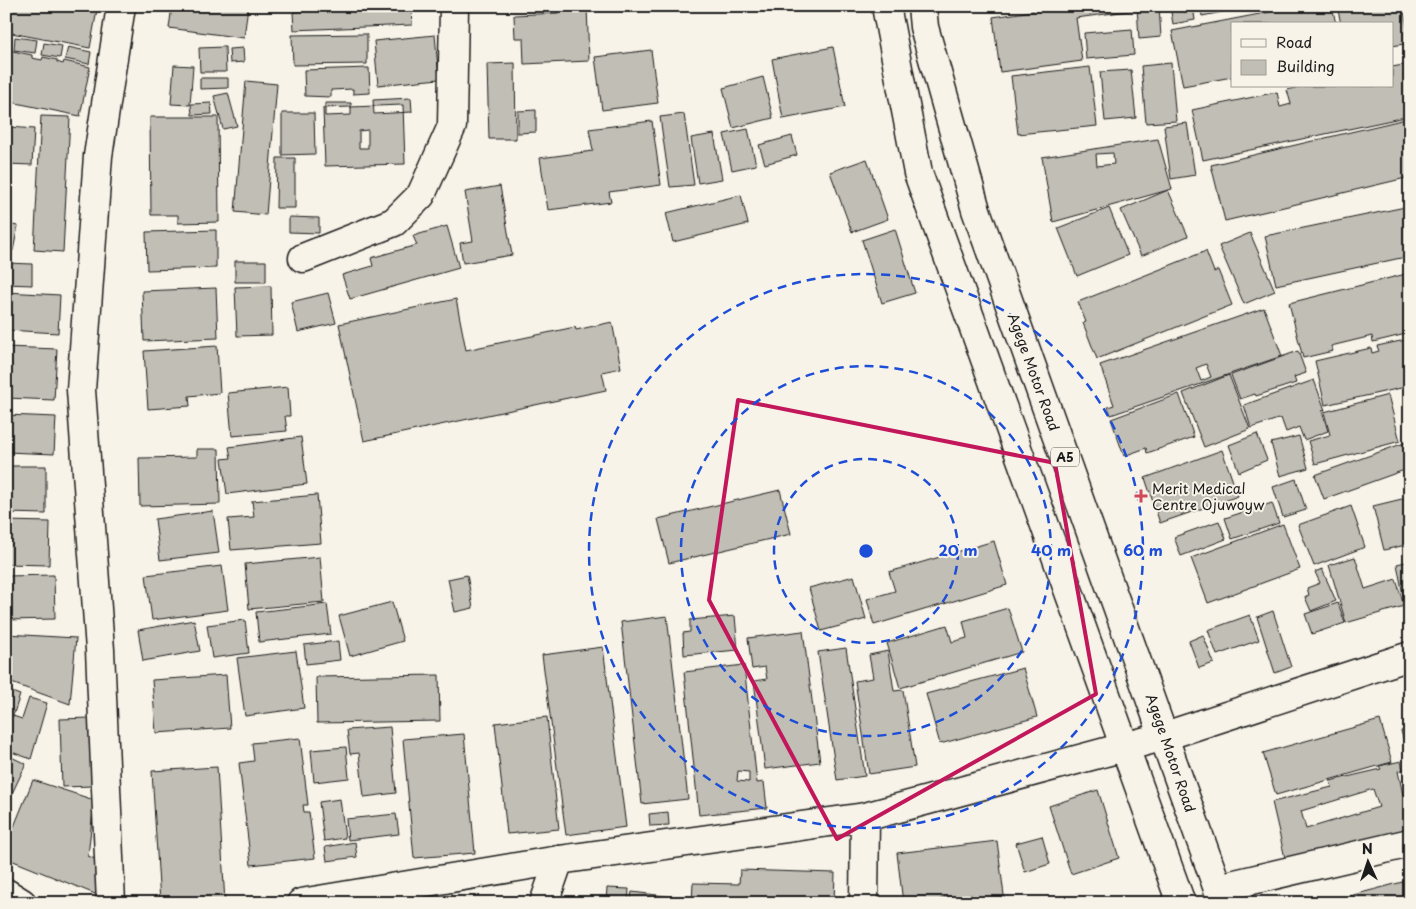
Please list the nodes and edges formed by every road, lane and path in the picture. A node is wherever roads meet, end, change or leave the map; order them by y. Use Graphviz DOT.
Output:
graph roads {
  1 [pos="121,6"];
  2 [pos="454,6"];
  3 [pos="886,6"];
  4 [pos="922,6"];
  5 [pos="303,258"];
  6 [pos="1410,656"];
  7 [pos="1165,736"];
  8 [pos="1125,747"];
  9 [pos="865,817"];
  10 [pos="1410,843"];
  11 [pos="559,860"];
  12 [pos="6,893"];
  13 [pos="1221,896"];
  14 [pos="22,903"];
  15 [pos="111,903"];
  16 [pos="301,903"];
  17 [pos="544,903"];
  18 [pos="864,903"];
  19 [pos="1181,903"];
  1 -- 15 [label="main road"];
  2 -- 5 [label="main road"];
  3 -- 8 [label="main road"];
  4 -- 7 [label="main road, Agege Motor Road / A5"];
  6 -- 7 [label="main road"];
  7 -- 8 [label="main road"];
  7 -- 13 [label="main road, Agege Motor Road / A5"];
  8 -- 9 [label="main road"];
  8 -- 19 [label="main road"];
  9 -- 11 [label="main road"];
  9 -- 18 [label="main road"];
  10 -- 13 [label="main road"];
  11 -- 16 [label="main road"];
  11 -- 17 [label="main road"];
  12 -- 14 [label="main road"];
}
